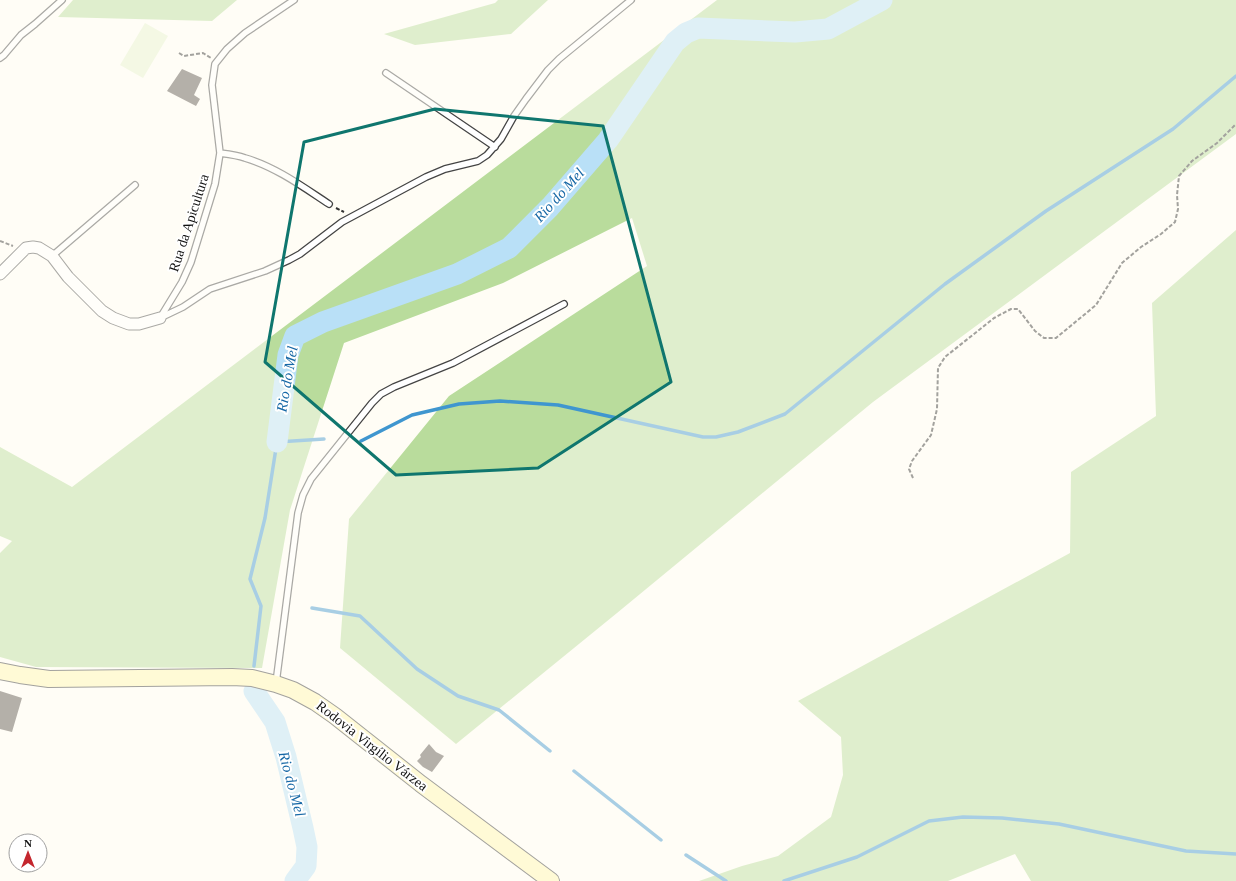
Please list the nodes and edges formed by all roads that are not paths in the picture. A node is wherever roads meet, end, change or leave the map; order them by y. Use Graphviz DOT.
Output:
graph roads {
  1 [pos="62,0"];
  2 [pos="294,0"];
  3 [pos="631,0"];
  4 [pos="0,58"];
  5 [pos="386,73"];
  6 [pos="495,147"];
  7 [pos="220,153"];
  8 [pos="135,186"];
  9 [pos="329,204"];
  10 [pos="52,256"];
  11 [pos="0,274"];
  12 [pos="564,304"];
  13 [pos="160,318"];
  14 [pos="0,671"];
  15 [pos="276,684"];
  16 [pos="551,881"];
  1 -- 4 [label="lane"];
  2 -- 7 [label="lane, Rua da Apicultura"];
  3 -- 6 [label="lane"];
  5 -- 6 [label="lane"];
  6 -- 13 [label="lane"];
  7 -- 9 [label="lane"];
  7 -- 13 [label="lane, Rua da Apicultura"];
  8 -- 10 [label="lane"];
  10 -- 11 [label="street"];
  10 -- 13 [label="street"];
  12 -- 15 [label="lane"];
  14 -- 15 [label="main road, Rodovia Virgílio Várzea"];
  15 -- 16 [label="main road, Rodovia Virgílio Várzea"];
}
